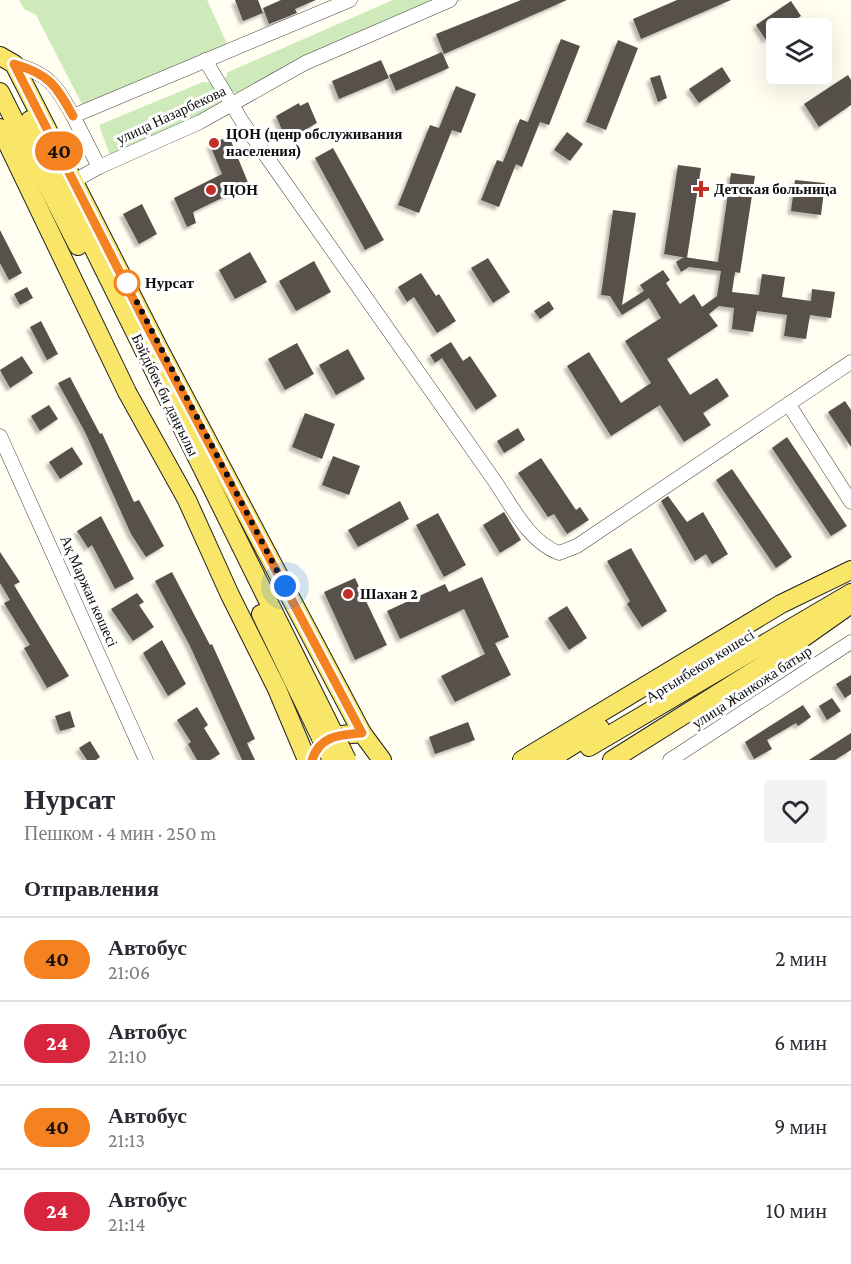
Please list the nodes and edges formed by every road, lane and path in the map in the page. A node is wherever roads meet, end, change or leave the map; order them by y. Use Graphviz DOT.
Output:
graph roads {
  1 [pos="351,0"];
  2 [pos="450,0"];
  3 [pos="5,59"];
  4 [pos="205,60"];
  5 [pos="0,92"];
  6 [pos="233,105"];
  7 [pos="73,116"];
  8 [pos="0,128"];
  9 [pos="99,167"];
  10 [pos="74,181"];
  11 [pos="851,362"];
  12 [pos="789,405"];
  13 [pos="0,436"];
  14 [pos="851,502"];
  15 [pos="851,571"];
  16 [pos="851,593"];
  17 [pos="851,602"];
  18 [pos="851,642"];
  19 [pos="362,733"];
  20 [pos="327,735"];
  21 [pos="146,760"];
  22 [pos="306,760"];
  23 [pos="312,760"];
  24 [pos="332,760"];
  25 [pos="347,760"];
  26 [pos="382,760"];
  27 [pos="522,760"];
  28 [pos="549,760"];
  29 [pos="567,760"];
  30 [pos="612,760"];
  31 [pos="670,760"];
  1 -- 4 [label="street"];
  2 -- 6 [label="street, улица Назарбекова"];
  3 -- 7 [label="street"];
  3 -- 10 [label="main road"];
  3 -- 20 [label="main road, Бәйдібек би даңғылы"];
  4 -- 6 [label="street"];
  4 -- 7 [label="street"];
  5 -- 20 [label="main road, Бәйдібек би даңғылы"];
  6 -- 9 [label="street, улица Назарбекова"];
  6 -- 12 [label="street"];
  7 -- 9 [label="street"];
  8 -- 22 [label="main road"];
  9 -- 10 [label="street, улица Назарбекова"];
  10 -- 19 [label="main road"];
  11 -- 12 [label="street"];
  12 -- 14 [label="street"];
  13 -- 21 [label="street, Ақ Маржан көшесі"];
  15 -- 27 [label="main road"];
  15 -- 28 [label="main road, Арғынбеков көшесі"];
  16 -- 29 [label="main road, Арғынбеков көшесі"];
  17 -- 30 [label="main road"];
  18 -- 31 [label="street, улица Жанкожа батыр"];
  19 -- 23 [label="main road"];
  19 -- 26 [label="main road"];
  20 -- 24 [label="main road, Бәйдібек би даңғылы, bridge"];
  20 -- 25 [label="main road, bridge"];
}
